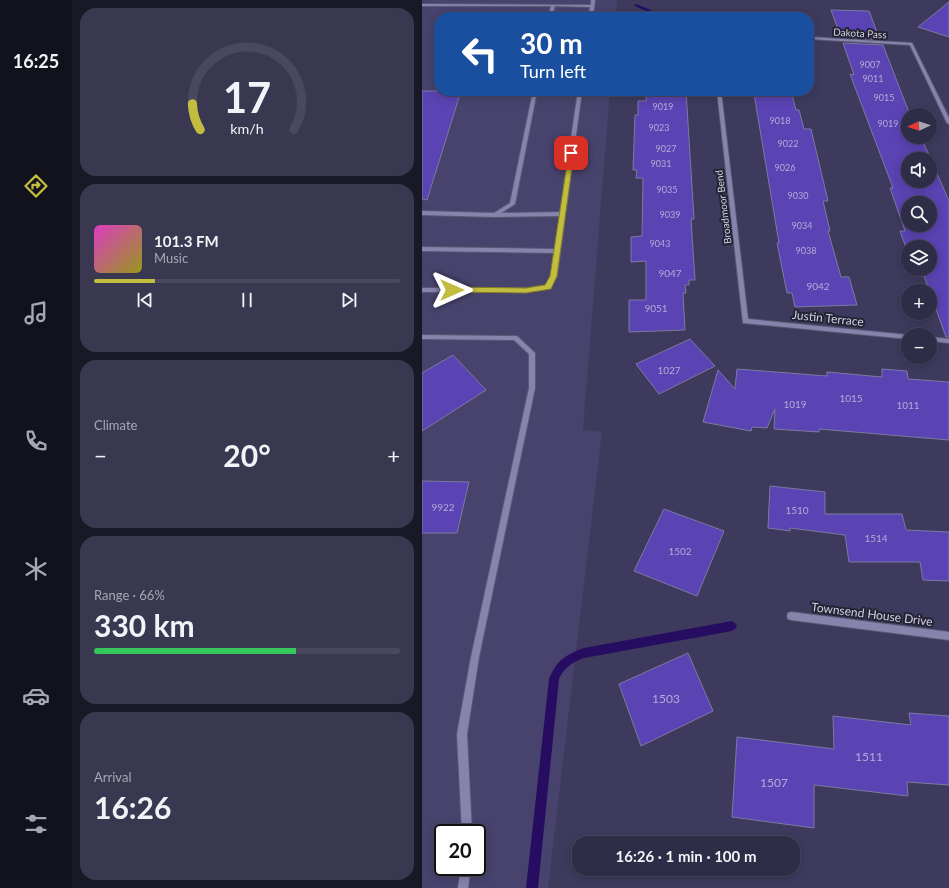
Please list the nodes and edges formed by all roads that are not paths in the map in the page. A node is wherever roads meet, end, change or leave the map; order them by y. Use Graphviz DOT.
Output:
graph roads {
  1 [pos="593,0"];
  2 [pos="553,5"];
  3 [pos="422,6"];
  4 [pos="592,6"];
  5 [pos="551,12"];
  6 [pos="591,12"];
  7 [pos="814,38"];
  8 [pos="534,96"];
  9 [pos="579,96"];
  10 [pos="720,96"];
  11 [pos="949,123"];
  12 [pos="422,213"];
  13 [pos="562,214"];
  14 [pos="496,215"];
  15 [pos="422,249"];
  16 [pos="557,251"];
  17 [pos="422,290"];
  18 [pos="745,321"];
  19 [pos="901,336"];
  20 [pos="422,338"];
  21 [pos="937,340"];
  22 [pos="949,341"];
  23 [pos="791,616"];
  24 [pos="949,636"];
  25 [pos="467,824"];
  26 [pos="465,876"];
  27 [pos="463,888"];
  1 -- 4 [label="street"];
  2 -- 3 [label="street"];
  2 -- 4 [label="street"];
  2 -- 5 [label="street"];
  4 -- 6 [label="street"];
  7 -- 11 [label="street, Dakota Pass"];
  8 -- 14 [label="street"];
  9 -- 13 [label="street"];
  10 -- 18 [label="street, Broadmoor Bend"];
  12 -- 14 [label="street"];
  13 -- 14 [label="street"];
  13 -- 16 [label="street"];
  15 -- 16 [label="street"];
  16 -- 17 [label="street"];
  18 -- 19 [label="street, Justin Terrace"];
  20 -- 25 [label="street"];
  21 -- 22 [label="street"];
  23 -- 24 [label="street, Townsend House Drive"];
  26 -- 27 [label="street"];
}
